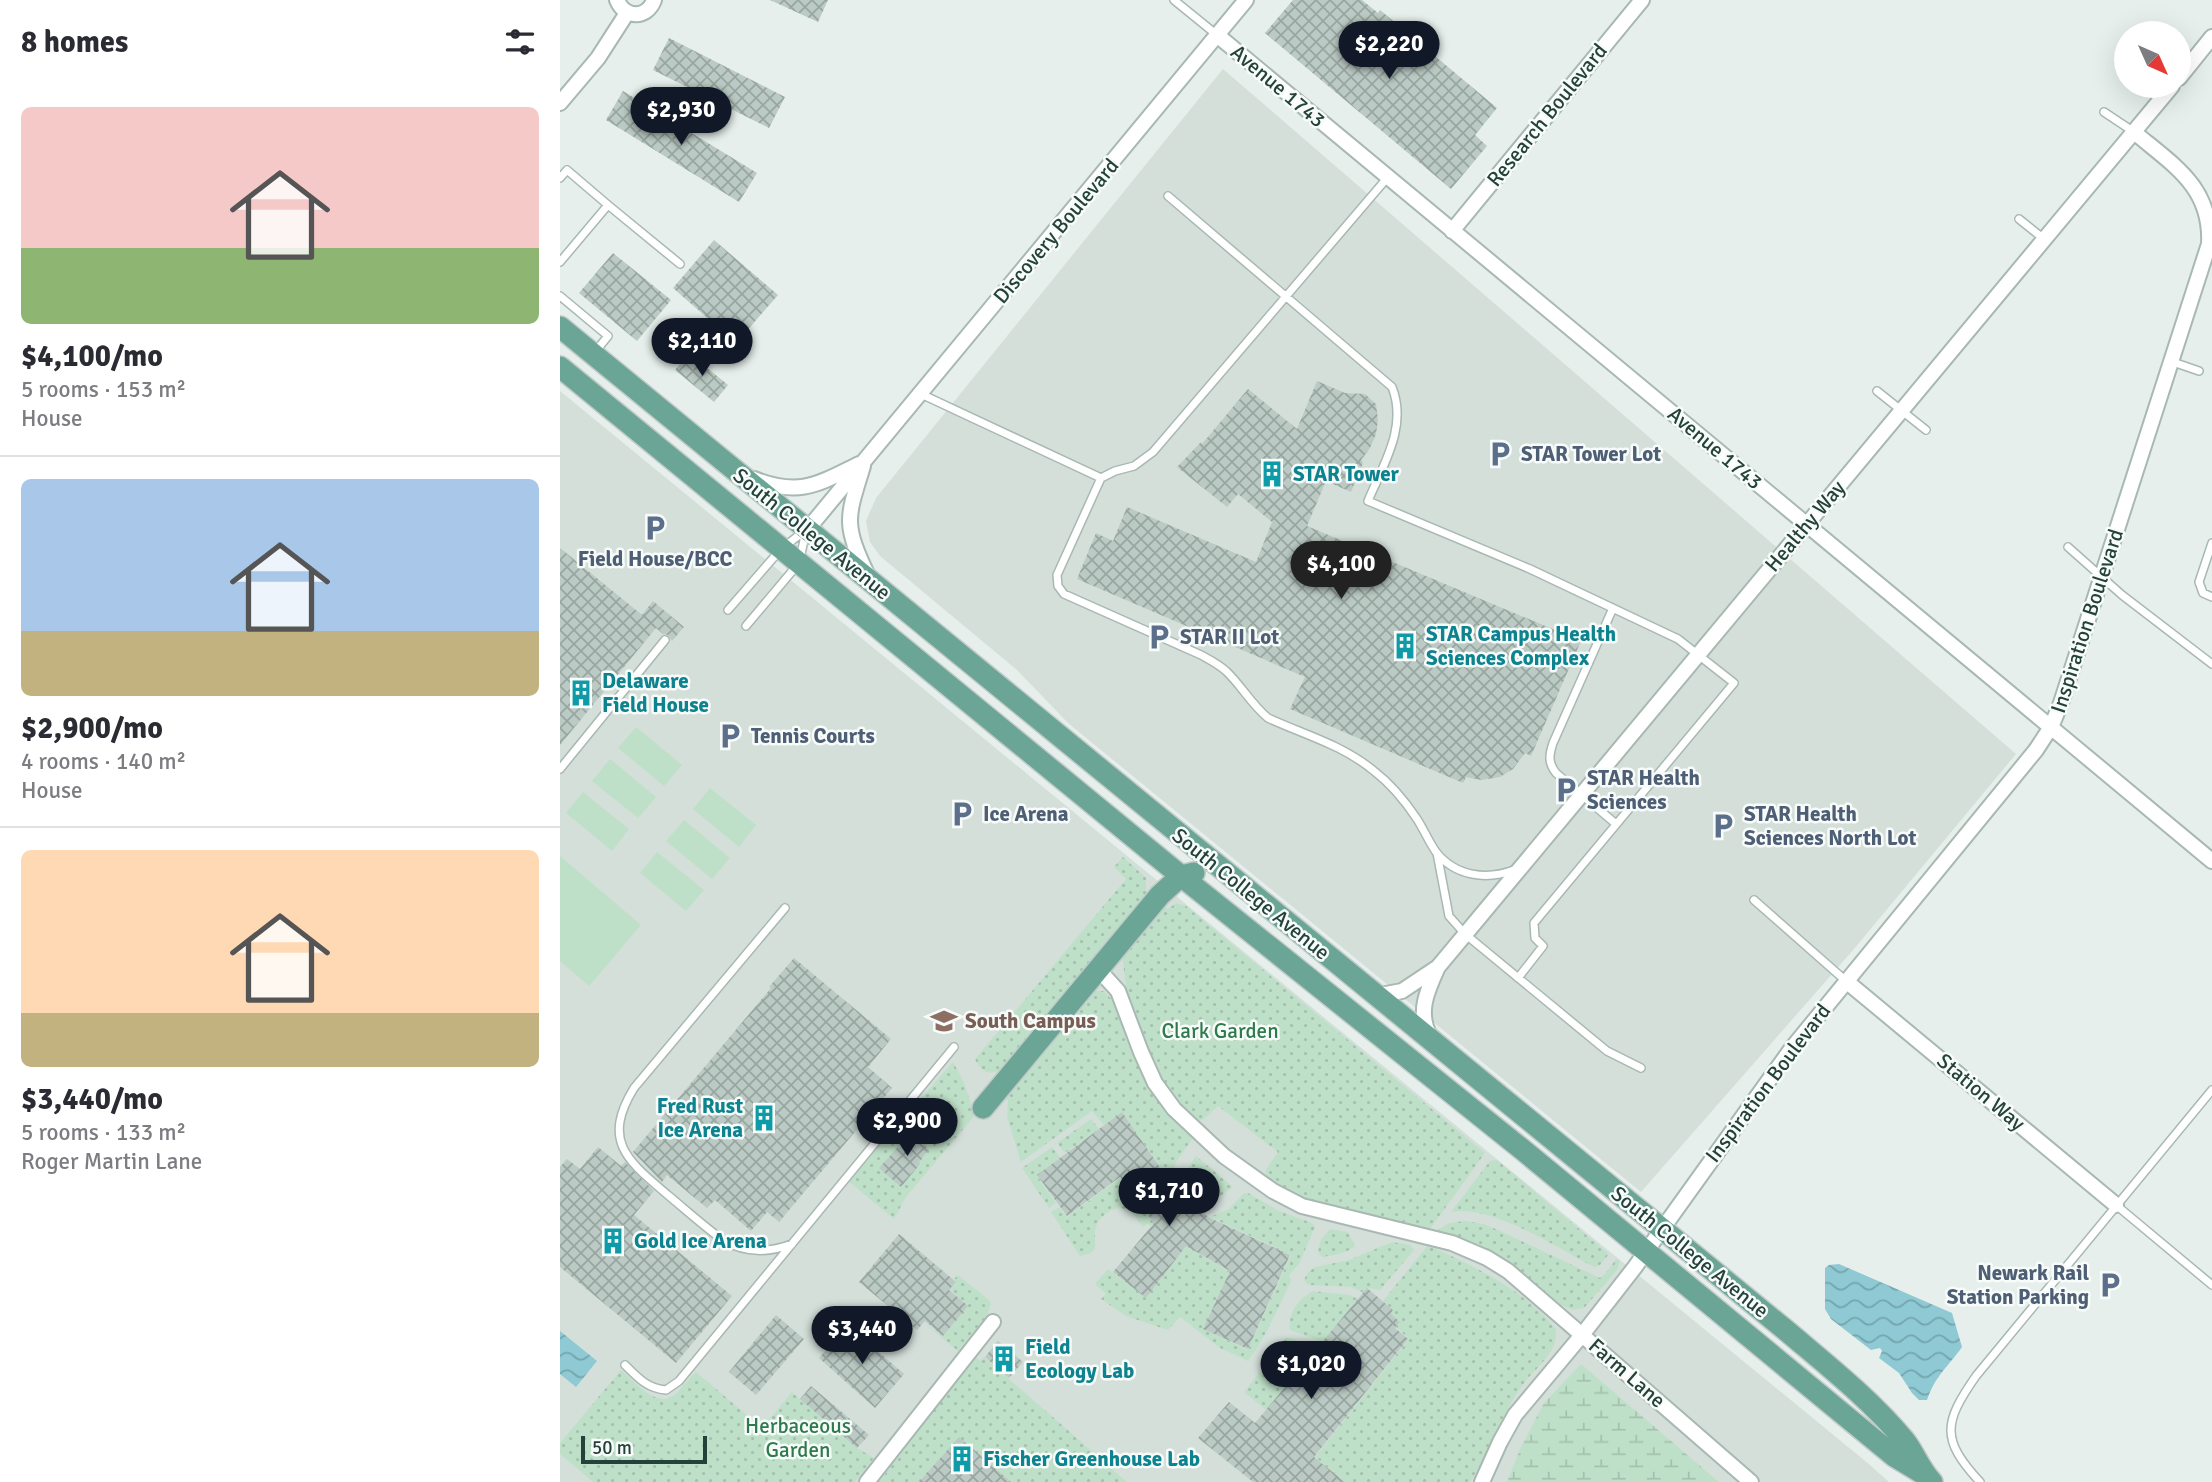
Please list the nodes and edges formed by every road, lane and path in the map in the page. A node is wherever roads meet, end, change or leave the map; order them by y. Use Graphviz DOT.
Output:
graph roads {
  1 [pos="617,0"];
  2 [pos="654,0"];
  3 [pos="1174,0"];
  4 [pos="1246,0"];
  5 [pos="1642,0"];
  6 [pos="627,13"];
  7 [pos="1217,35"];
  8 [pos="2212,37"];
  9 [pos="2191,63"];
  10 [pos="2162,98"];
  11 [pos="560,103"];
  12 [pos="2104,112"];
  13 [pos="2134,132"];
  14 [pos="1388,177"];
  15 [pos="560,178"];
  16 [pos="1168,196"];
  17 [pos="608,205"];
  18 [pos="2018,219"];
  19 [pos="1452,231"];
  20 [pos="2044,239"];
  21 [pos="560,262"];
  22 [pos="680,264"];
  23 [pos="1286,295"];
  24 [pos="563,299"];
  25 [pos="560,310"];
  26 [pos="560,327"];
  27 [pos="593,354"];
  28 [pos="2170,361"];
  29 [pos="560,368"];
  30 [pos="2199,370"];
  31 [pos="1877,391"];
  32 [pos="921,394"];
  33 [pos="1901,410"];
  34 [pos="1926,430"];
  35 [pos="864,462"];
  36 [pos="737,472"];
  37 [pos="1101,478"];
  38 [pos="1806,524"];
  39 [pos="807,530"];
  40 [pos="2212,543"];
  41 [pos="2068,547"];
  42 [pos="781,549"];
  43 [pos="799,563"];
  44 [pos="2102,576"];
  45 [pos="871,582"];
  46 [pos="2212,597"];
  47 [pos="1613,608"];
  48 [pos="728,610"];
  49 [pos="746,626"];
  50 [pos="665,640"];
  51 [pos="1699,653"];
  52 [pos="2212,664"];
  53 [pos="2051,727"];
  54 [pos="560,769"];
  55 [pos="1581,795"];
  56 [pos="1616,824"];
  57 [pos="1437,852"];
  58 [pos="2212,861"];
  59 [pos="1522,867"];
  60 [pos="1220,868"];
  61 [pos="1181,876"];
  62 [pos="1754,900"];
  63 [pos="785,908"];
  64 [pos="1465,934"];
  65 [pos="1438,967"];
  66 [pos="1098,969"];
  67 [pos="1518,978"];
  68 [pos="1846,981"];
  69 [pos="1375,996"];
  70 [pos="1434,1043"];
  71 [pos="954,1047"];
  72 [pos="1642,1068"];
  73 [pos="2212,1090"];
  74 [pos="983,1108"];
  75 [pos="2116,1205"];
  76 [pos="1662,1229"];
  77 [pos="792,1244"];
  78 [pos="1647,1251"];
  79 [pos="2212,1285"];
  80 [pos="993,1322"];
  81 [pos="1582,1335"];
  82 [pos="625,1365"];
  83 [pos="1929,1479"];
  84 [pos="867,1482"];
  85 [pos="1482,1482"];
  86 [pos="1751,1482"];
  87 [pos="1980,1482"];
  1 -- 6 [label="street"];
  2 -- 6 [label="street"];
  3 -- 7 [label="lane"];
  4 -- 7 [label="street, Discovery Boulevard"];
  5 -- 19 [label="street, Research Boulevard"];
  6 -- 11 [label="street"];
  7 -- 14 [label="street, Avenue 1743"];
  7 -- 32 [label="street, Discovery Boulevard"];
  8 -- 9 [label="street"];
  10 -- 13 [label="street, Healthy Way"];
  12 -- 13 [label="lane"];
  13 -- 20 [label="street, Healthy Way"];
  13 -- 28 [label="street, Inspiration Boulevard"];
  14 -- 19 [label="street, Avenue 1743"];
  14 -- 23 [label="lane"];
  15 -- 17 [label="lane"];
  16 -- 23 [label="lane"];
  17 -- 21 [label="lane"];
  17 -- 22 [label="lane"];
  18 -- 20 [label="lane"];
  19 -- 38 [label="street, Avenue 1743"];
  20 -- 33 [label="street, Healthy Way"];
  23 -- 37 [label="lane"];
  23 -- 47 [label="lane"];
  24 -- 25 [label="lane"];
  24 -- 27 [label="lane"];
  26 -- 27 [label="main road, South College Avenue"];
  27 -- 36 [label="main road, South College Avenue"];
  28 -- 30 [label="lane"];
  28 -- 44 [label="street, Inspiration Boulevard"];
  29 -- 42 [label="main road, South College Avenue"];
  31 -- 33 [label="lane"];
  32 -- 35 [label="street, Discovery Boulevard"];
  32 -- 37 [label="lane"];
  33 -- 34 [label="lane"];
  33 -- 38 [label="street, Healthy Way"];
  35 -- 36 [label="street, Discovery Boulevard"];
  35 -- 39 [label="street, Discovery Boulevard"];
  35 -- 45 [label="street, Discovery Boulevard"];
  36 -- 39 [label="main road, South College Avenue"];
  37 -- 57 [label="lane"];
  38 -- 51 [label="street, Healthy Way"];
  38 -- 53 [label="street, Avenue 1743"];
  39 -- 42 [label="lane"];
  39 -- 43 [label="lane"];
  39 -- 45 [label="main road, South College Avenue"];
  40 -- 46 [label="lane"];
  41 -- 44 [label="lane"];
  42 -- 43 [label="main road, South College Avenue"];
  42 -- 48 [label="lane"];
  43 -- 49 [label="lane"];
  43 -- 61 [label="main road, South College Avenue"];
  44 -- 52 [label="lane"];
  44 -- 53 [label="street, Inspiration Boulevard"];
  45 -- 60 [label="main road, South College Avenue"];
  47 -- 51 [label="lane"];
  47 -- 55 [label="lane"];
  50 -- 54 [label="lane"];
  51 -- 55 [label="street, Healthy Way"];
  51 -- 56 [label="lane"];
  53 -- 58 [label="street, Avenue 1743"];
  53 -- 68 [label="street, Inspiration Boulevard"];
  55 -- 56 [label="lane"];
  55 -- 59 [label="street, Healthy Way"];
  56 -- 67 [label="lane"];
  57 -- 59 [label="lane"];
  57 -- 64 [label="lane"];
  59 -- 64 [label="street, Healthy Way"];
  60 -- 61 [label="main road"];
  60 -- 69 [label="main road, South College Avenue"];
  61 -- 66 [label="main road"];
  61 -- 78 [label="main road, South College Avenue"];
  62 -- 68 [label="lane"];
  63 -- 77 [label="lane"];
  64 -- 65 [label="street, Healthy Way"];
  64 -- 67 [label="lane"];
  65 -- 69 [label="street, Healthy Way"];
  65 -- 70 [label="street, Healthy Way"];
  66 -- 74 [label="main road"];
  66 -- 81 [label="street"];
  67 -- 72 [label="lane"];
  68 -- 75 [label="street, Station Way"];
  68 -- 76 [label="street, Inspiration Boulevard"];
  69 -- 70 [label="main road, South College Avenue"];
  70 -- 76 [label="main road, South College Avenue"];
  71 -- 77 [label="lane"];
  73 -- 75 [label="lane"];
  75 -- 79 [label="lane"];
  75 -- 87 [label="lane"];
  76 -- 78 [label="street, Inspiration Boulevard"];
  76 -- 83 [label="main road, South College Avenue"];
  77 -- 82 [label="lane"];
  78 -- 81 [label="street, Farm Lane"];
  78 -- 83 [label="main road, South College Avenue"];
  80 -- 84 [label="street"];
  81 -- 85 [label="street"];
  81 -- 86 [label="street, Farm Lane"];
}
